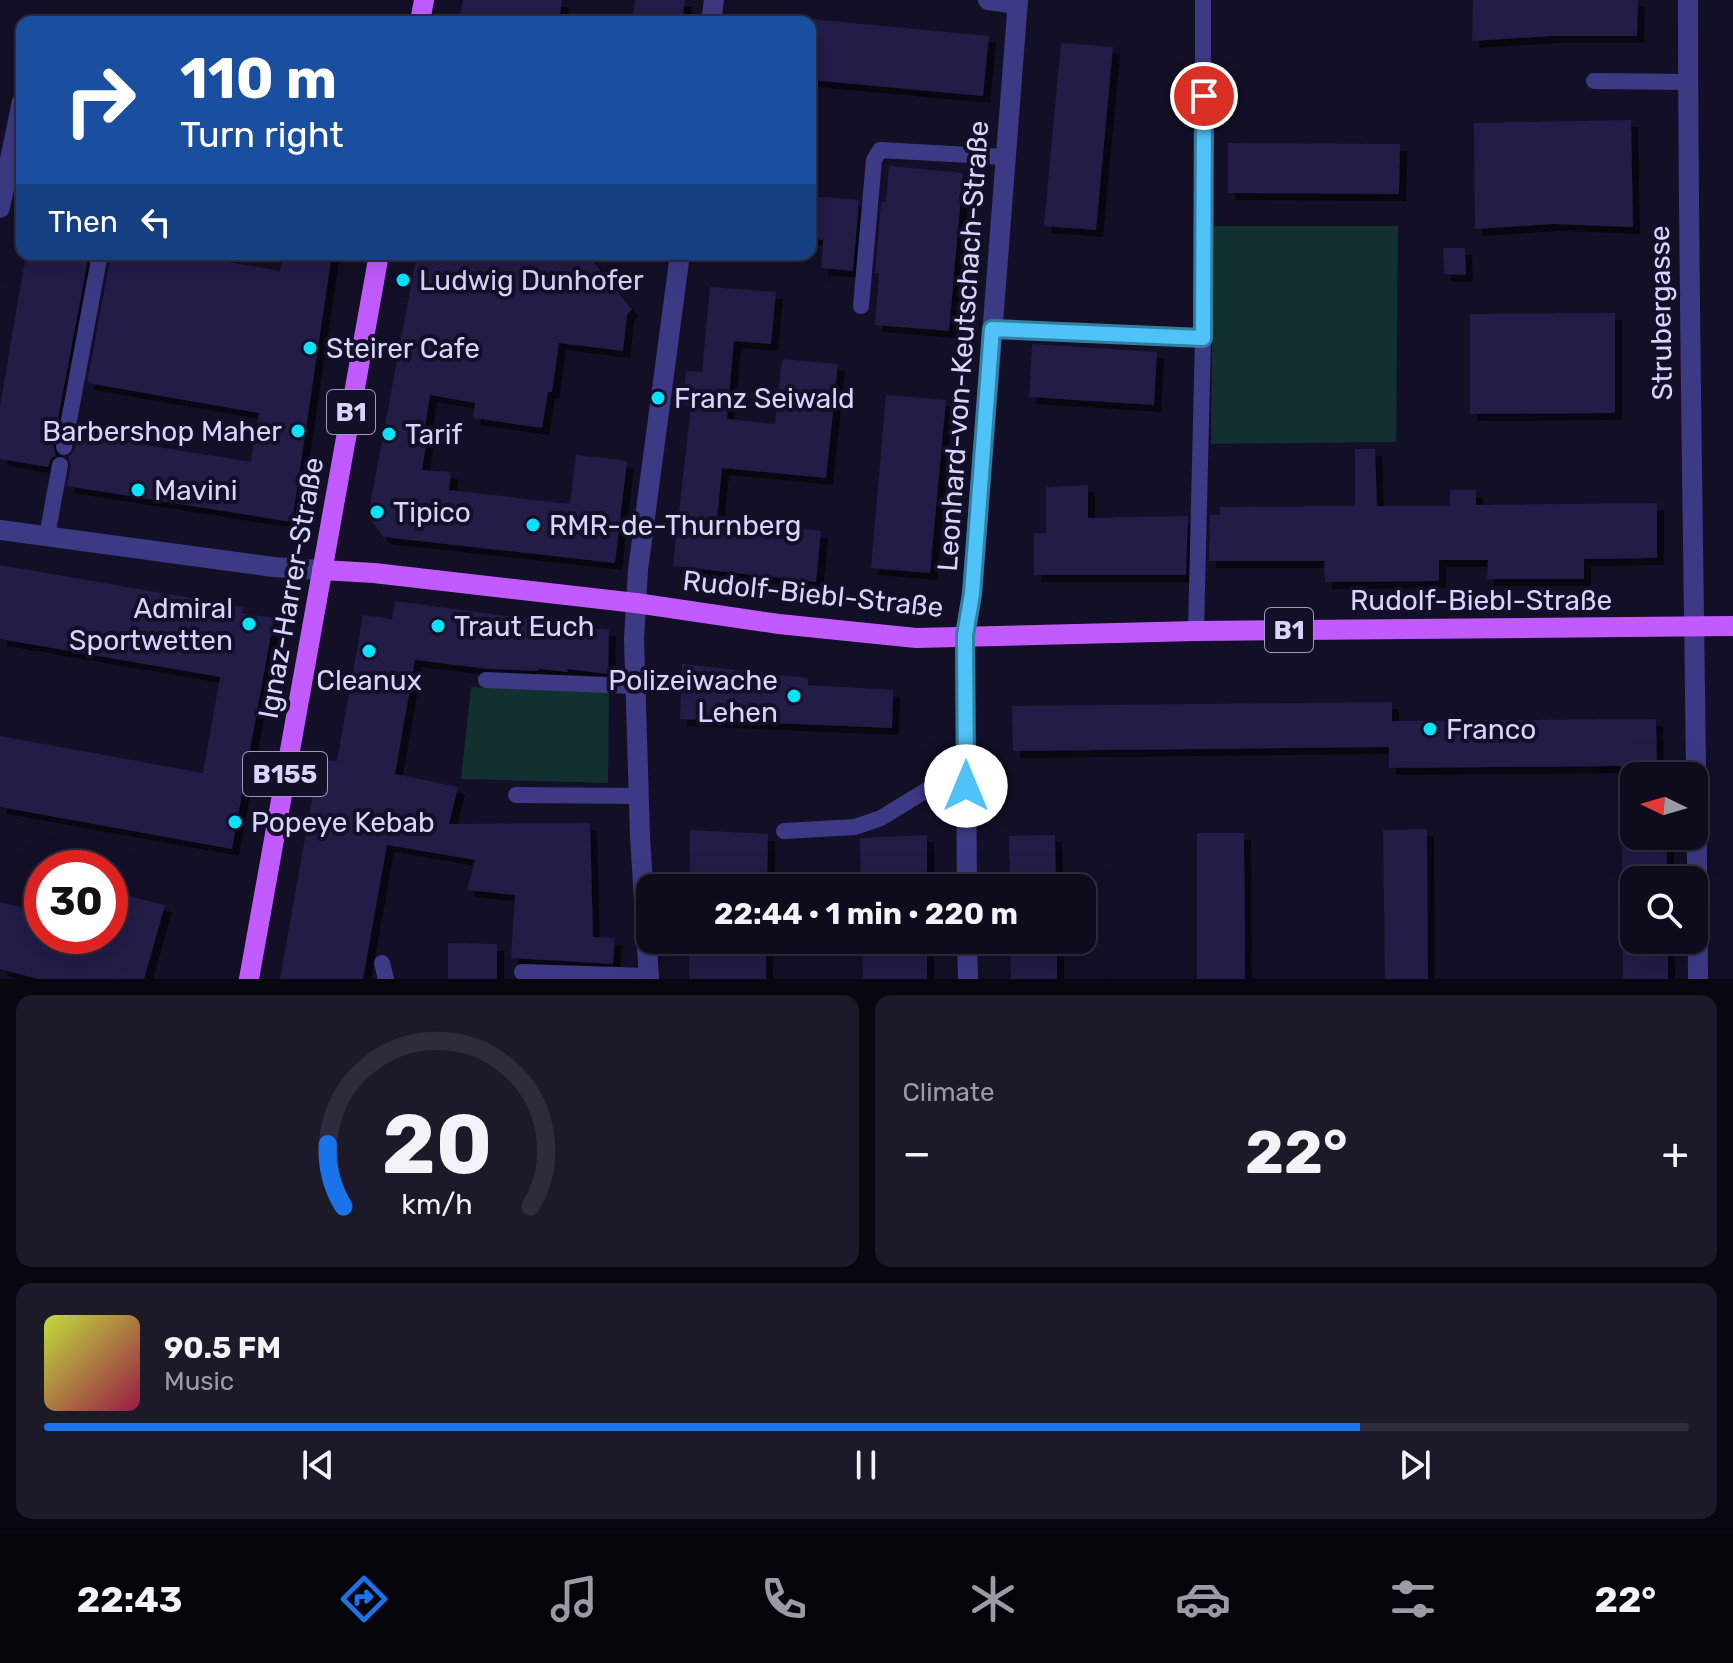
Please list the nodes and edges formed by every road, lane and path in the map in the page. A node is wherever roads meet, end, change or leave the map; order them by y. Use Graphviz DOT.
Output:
graph roads {
  1 [pos="988,0"];
  2 [pos="1203,0"];
  3 [pos="1688,0"];
  4 [pos="1018,2"];
  5 [pos="1594,81"];
  6 [pos="1688,82"];
  7 [pos="16,130"];
  8 [pos="1006,157"];
  9 [pos="0,208"];
  10 [pos="99,260"];
  11 [pos="378,260"];
  12 [pos="679,260"];
  13 [pos="861,306"];
  14 [pos="992,329"];
  15 [pos="1203,338"];
  16 [pos="64,447"];
  17 [pos="60,465"];
  18 [pos="0,530"];
  19 [pos="47,536"];
  20 [pos="322,570"];
  21 [pos="636,603"];
  22 [pos="1693,626"];
  23 [pos="1733,626"];
  24 [pos="1196,631"];
  25 [pos="965,635"];
  26 [pos="486,680"];
  27 [pos="634,686"];
  28 [pos="966,786"];
  29 [pos="516,795"];
  30 [pos="638,796"];
  31 [pos="784,831"];
  32 [pos="967,874"];
  33 [pos="967,954"];
  34 [pos="522,972"];
  35 [pos="649,977"];
  36 [pos="249,979"];
  37 [pos="968,979"];
  38 [pos="1698,979"];
  1 -- 4 [label="street"];
  2 -- 15 [label="lane"];
  3 -- 6 [label="street, Strubergasse"];
  4 -- 8 [label="street, Leonhard-von-Keutschach-Straße"];
  5 -- 6 [label="lane"];
  6 -- 22 [label="street, Strubergasse"];
  7 -- 9 [label="street"];
  8 -- 13 [label="lane"];
  8 -- 14 [label="street, Leonhard-von-Keutschach-Straße"];
  10 -- 16 [label="lane"];
  11 -- 20 [label="main road, Ignaz-Harrer-Straße / B1"];
  12 -- 21 [label="street"];
  14 -- 15 [label="lane"];
  14 -- 25 [label="street, Leonhard-von-Keutschach-Straße"];
  15 -- 24 [label="lane"];
  17 -- 19 [label="lane"];
  18 -- 19 [label="street"];
  19 -- 20 [label="street"];
  20 -- 21 [label="main road, Rudolf-Biebl-Straße / B1"];
  20 -- 36 [label="main road, Ignaz-Harrer-Straße / B155"];
  21 -- 25 [label="main road, Rudolf-Biebl-Straße / B1"];
  21 -- 27 [label="street"];
  22 -- 23 [label="main road, Rudolf-Biebl-Straße / B1"];
  22 -- 24 [label="main road, Rudolf-Biebl-Straße / B1"];
  22 -- 38 [label="street, Strubergasse"];
  24 -- 25 [label="main road, Rudolf-Biebl-Straße / B1"];
  25 -- 28 [label="street, Leonhard-von-Keutschach-Straße"];
  26 -- 27 [label="lane"];
  27 -- 30 [label="street"];
  28 -- 31 [label="lane"];
  28 -- 32 [label="street, Leonhard-von-Keutschach-Straße"];
  29 -- 30 [label="lane"];
  30 -- 35 [label="street"];
  33 -- 37 [label="street"];
  34 -- 35 [label="lane"];
}
